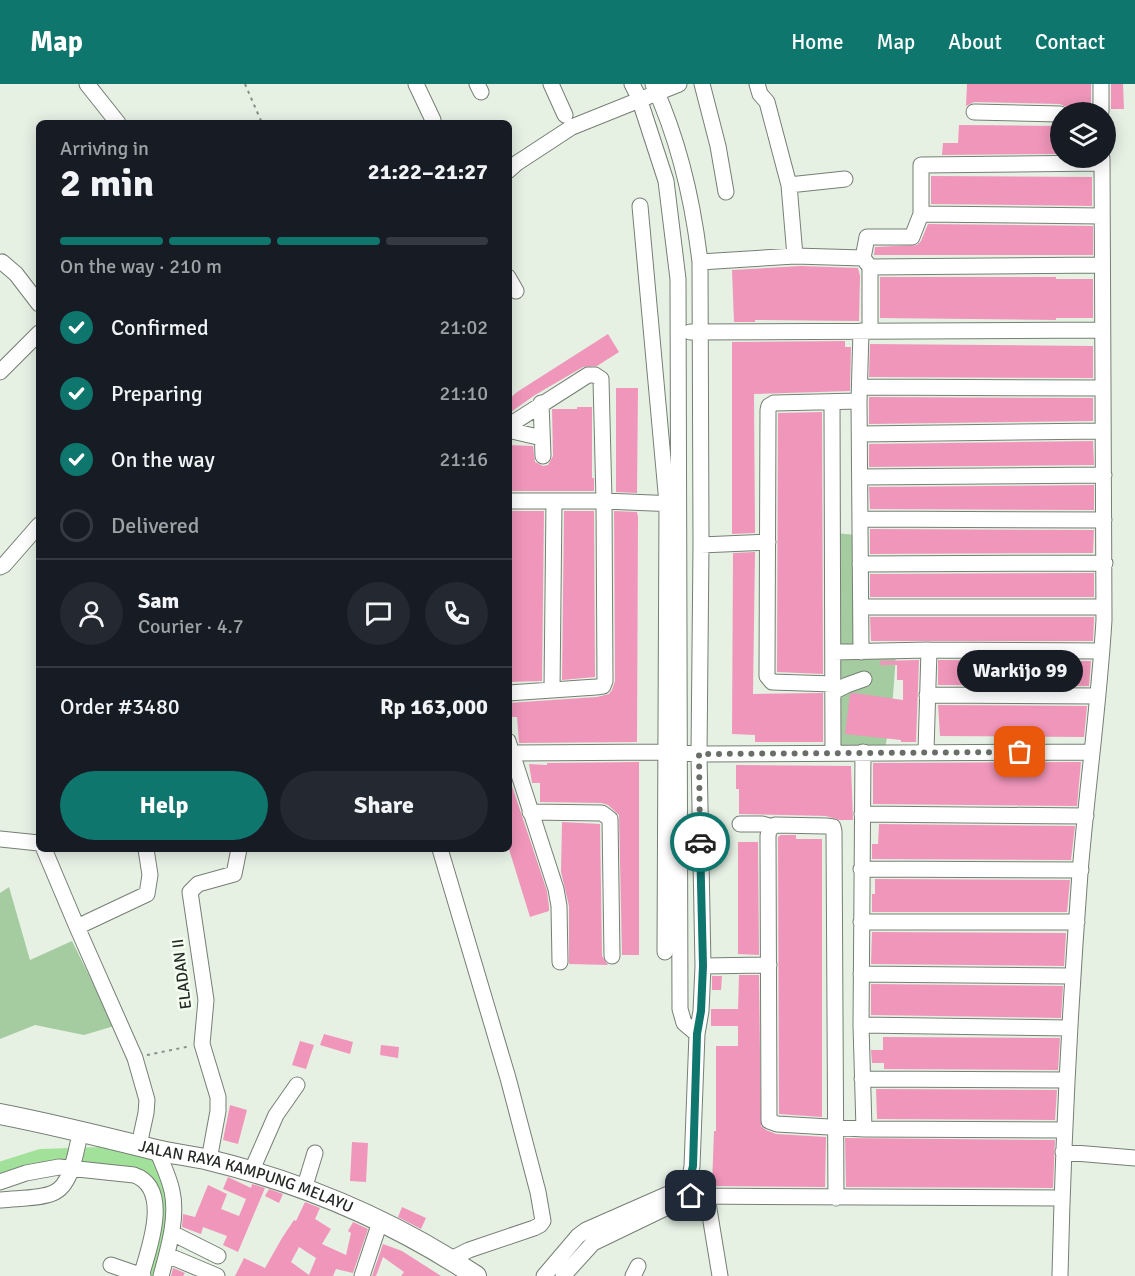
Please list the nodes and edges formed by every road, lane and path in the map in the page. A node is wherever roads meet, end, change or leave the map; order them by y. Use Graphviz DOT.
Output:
graph roads {
  1 [pos="87,84"];
  2 [pos="245,84"];
  3 [pos="416,84"];
  4 [pos="550,84"];
  5 [pos="632,84"];
  6 [pos="679,84"];
  7 [pos="702,84"];
  8 [pos="757,84"];
  9 [pos="1101,84"];
  10 [pos="655,89"];
  11 [pos="639,98"];
  12 [pos="1101,102"];
  13 [pos="974,112"];
  14 [pos="1050,114"];
  15 [pos="565,115"];
  16 [pos="116,120"];
  17 [pos="261,120"];
  18 [pos="433,120"];
  19 [pos="1050,161"];
  20 [pos="512,167"];
  21 [pos="1102,168"];
  22 [pos="845,178"];
  23 [pos="789,185"];
  24 [pos="726,192"];
  25 [pos="640,206"];
  26 [pos="921,214"];
  27 [pos="1102,216"];
  28 [pos="795,256"];
  29 [pos="1,261"];
  30 [pos="700,262"];
  31 [pos="866,262"];
  32 [pos="1102,265"];
  33 [pos="512,284"];
  34 [pos="516,291"];
  35 [pos="36,300"];
  36 [pos="678,330"];
  37 [pos="1102,330"];
  38 [pos="865,331"];
  39 [pos="699,333"];
  40 [pos="36,336"];
  41 [pos="0,372"];
  42 [pos="1102,388"];
  43 [pos="860,394"];
  44 [pos="832,402"];
  45 [pos="541,403"];
  46 [pos="512,425"];
  47 [pos="512,429"];
  48 [pos="1103,431"];
  49 [pos="861,434"];
  50 [pos="542,438"];
  51 [pos="543,456"];
  52 [pos="1104,475"];
  53 [pos="860,477"];
  54 [pos="512,501"];
  55 [pos="604,501"];
  56 [pos="554,502"];
  57 [pos="673,504"];
  58 [pos="700,507"];
  59 [pos="860,519"];
  60 [pos="1104,520"];
  61 [pos="36,528"];
  62 [pos="768,542"];
  63 [pos="701,545"];
  64 [pos="1105,563"];
  65 [pos="860,564"];
  66 [pos="0,567"];
  67 [pos="861,607"];
  68 [pos="1104,607"];
  69 [pos="929,650"];
  70 [pos="1102,651"];
  71 [pos="833,652"];
  72 [pos="861,652"];
  73 [pos="864,680"];
  74 [pos="833,688"];
  75 [pos="552,690"];
  76 [pos="512,693"];
  77 [pos="927,694"];
  78 [pos="1098,696"];
  79 [pos="512,747"];
  80 [pos="512,750"];
  81 [pos="926,751"];
  82 [pos="863,752"];
  83 [pos="1091,752"];
  84 [pos="672,753"];
  85 [pos="833,753"];
  86 [pos="699,754"];
  87 [pos="531,812"];
  88 [pos="862,814"];
  89 [pos="1086,816"];
  90 [pos="740,824"];
  91 [pos="772,827"];
  92 [pos="0,839"];
  93 [pos="36,843"];
  94 [pos="45,852"];
  95 [pos="146,852"];
  96 [pos="238,852"];
  97 [pos="441,852"];
  98 [pos="1080,870"];
  99 [pos="861,876"];
  100 [pos="834,884"];
  101 [pos="861,922"];
  102 [pos="1077,922"];
  103 [pos="77,927"];
  104 [pos="665,951"];
  105 [pos="612,956"];
  106 [pos="560,962"];
  107 [pos="769,964"];
  108 [pos="703,966"];
  109 [pos="861,974"];
  110 [pos="1072,976"];
  111 [pos="861,1025"];
  112 [pos="1069,1028"];
  113 [pos="697,1034"];
  114 [pos="202,1044"];
  115 [pos="135,1058"];
  116 [pos="862,1079"];
  117 [pos="1066,1080"];
  118 [pos="297,1085"];
  119 [pos="0,1114"];
  120 [pos="836,1126"];
  121 [pos="864,1129"];
  122 [pos="1064,1130"];
  123 [pos="79,1137"];
  124 [pos="148,1148"];
  125 [pos="1063,1152"];
  126 [pos="315,1153"];
  127 [pos="1135,1158"];
  128 [pos="209,1160"];
  129 [pos="72,1167"];
  130 [pos="251,1172"];
  131 [pos="0,1182"];
  132 [pos="304,1189"];
  133 [pos="688,1194"];
  134 [pos="836,1198"];
  135 [pos="1061,1198"];
  136 [pos="1,1200"];
  137 [pos="380,1222"];
  138 [pos="172,1233"];
  139 [pos="167,1255"];
  140 [pos="218,1256"];
  141 [pos="451,1259"];
  142 [pos="111,1265"];
  143 [pos="142,1276"];
  144 [pos="161,1276"];
  145 [pos="217,1276"];
  146 [pos="362,1276"];
  147 [pos="476,1276"];
  148 [pos="544,1276"];
  149 [pos="563,1276"];
  150 [pos="720,1276"];
  151 [pos="1059,1276"];
  1 -- 16 [label="street"];
  2 -- 17 [label="path"];
  3 -- 18 [label="street"];
  4 -- 15 [label="street"];
  5 -- 11 [label="street"];
  6 -- 10 [label="street"];
  7 -- 24 [label="street"];
  8 -- 23 [label="street"];
  9 -- 12 [label="street"];
  10 -- 11 [label="street"];
  10 -- 30 [label="street"];
  11 -- 20 [label="street"];
  11 -- 36 [label="street"];
  13 -- 14 [label="street"];
  19 -- 26 [label="street"];
  21 -- 27 [label="street"];
  22 -- 23 [label="street"];
  23 -- 28 [label="street"];
  25 -- 57 [label="street"];
  26 -- 27 [label="street"];
  26 -- 31 [label="street"];
  27 -- 32 [label="street"];
  28 -- 30 [label="street"];
  28 -- 31 [label="street"];
  29 -- 35 [label="street"];
  30 -- 39 [label="street"];
  31 -- 32 [label="street"];
  31 -- 38 [label="street"];
  32 -- 37 [label="street"];
  33 -- 34 [label="street"];
  36 -- 39 [label="street"];
  36 -- 57 [label="street"];
  37 -- 38 [label="street"];
  37 -- 42 [label="street"];
  38 -- 39 [label="street"];
  38 -- 43 [label="street"];
  39 -- 58 [label="street"];
  40 -- 41 [label="street"];
  42 -- 43 [label="street"];
  42 -- 48 [label="street"];
  43 -- 44 [label="street"];
  43 -- 49 [label="street"];
  44 -- 62 [label="street"];
  44 -- 71 [label="street"];
  45 -- 46 [label="street"];
  45 -- 50 [label="street"];
  45 -- 55 [label="street"];
  47 -- 50 [label="street"];
  48 -- 49 [label="street"];
  48 -- 52 [label="street"];
  49 -- 53 [label="street"];
  50 -- 51 [label="street"];
  52 -- 53 [label="street"];
  52 -- 60 [label="street"];
  53 -- 59 [label="street"];
  54 -- 56 [label="street"];
  55 -- 56 [label="street"];
  55 -- 57 [label="street"];
  55 -- 75 [label="street"];
  56 -- 75 [label="street"];
  57 -- 58 [label="street"];
  57 -- 84 [label="street"];
  58 -- 63 [label="street"];
  59 -- 60 [label="street"];
  59 -- 65 [label="street"];
  60 -- 64 [label="street"];
  61 -- 66 [label="street"];
  62 -- 63 [label="street"];
  62 -- 74 [label="street"];
  63 -- 86 [label="street"];
  64 -- 65 [label="street"];
  64 -- 68 [label="street"];
  65 -- 67 [label="street"];
  67 -- 68 [label="street"];
  67 -- 72 [label="street"];
  68 -- 70 [label="street"];
  69 -- 70 [label="street"];
  69 -- 72 [label="street"];
  69 -- 77 [label="street"];
  70 -- 78 [label="street"];
  71 -- 72 [label="street"];
  71 -- 74 [label="street"];
  73 -- 74 [label="street"];
  74 -- 85 [label="street"];
  75 -- 76 [label="street"];
  77 -- 78 [label="street"];
  77 -- 81 [label="street"];
  78 -- 83 [label="street"];
  79 -- 84 [label="street"];
  80 -- 87 [label="street"];
  81 -- 82 [label="street"];
  81 -- 83 [label="street"];
  82 -- 85 [label="street"];
  82 -- 88 [label="street"];
  83 -- 89 [label="street"];
  84 -- 86 [label="street"];
  84 -- 104 [label="street"];
  84 -- 113 [label="street"];
  85 -- 86 [label="street"];
  86 -- 108 [label="street"];
  87 -- 105 [label="street"];
  87 -- 106 [label="street"];
  88 -- 89 [label="street"];
  88 -- 99 [label="street"];
  89 -- 98 [label="street"];
  90 -- 91 [label="street"];
  91 -- 100 [label="street"];
  91 -- 107 [label="street"];
  92 -- 93 [label="street"];
  94 -- 103 [label="street"];
  95 -- 103 [label="street"];
  96 -- 114 [label="street, ELADAN II"];
  97 -- 141 [label="street"];
  98 -- 99 [label="street"];
  98 -- 102 [label="street"];
  99 -- 100 [label="street"];
  99 -- 101 [label="street"];
  100 -- 120 [label="street"];
  101 -- 102 [label="street"];
  101 -- 109 [label="street"];
  102 -- 110 [label="street"];
  103 -- 115 [label="street"];
  107 -- 108 [label="street"];
  107 -- 120 [label="street"];
  108 -- 113 [label="street"];
  109 -- 110 [label="street"];
  109 -- 111 [label="street"];
  110 -- 112 [label="street"];
  111 -- 112 [label="street"];
  111 -- 116 [label="street"];
  112 -- 117 [label="street"];
  113 -- 133 [label="street"];
  114 -- 115 [label="path"];
  114 -- 128 [label="street, ELADAN II"];
  115 -- 124 [label="street"];
  116 -- 117 [label="street"];
  116 -- 121 [label="street"];
  117 -- 122 [label="street"];
  118 -- 130 [label="street"];
  119 -- 123 [label="main road, JALAN RAYA KAMPUNG MELAYU"];
  120 -- 121 [label="street"];
  120 -- 134 [label="street"];
  121 -- 122 [label="street"];
  122 -- 125 [label="street"];
  123 -- 124 [label="main road, JALAN RAYA KAMPUNG MELAYU"];
  123 -- 129 [label="street"];
  124 -- 128 [label="main road, JALAN RAYA KAMPUNG MELAYU"];
  124 -- 138 [label="street"];
  125 -- 127 [label="street"];
  125 -- 135 [label="street"];
  126 -- 132 [label="street"];
  128 -- 130 [label="main road, JALAN RAYA KAMPUNG MELAYU"];
  129 -- 131 [label="street"];
  129 -- 136 [label="street"];
  129 -- 143 [label="street"];
  130 -- 132 [label="main road, JALAN RAYA KAMPUNG MELAYU"];
  132 -- 137 [label="main road, JALAN RAYA KAMPUNG MELAYU"];
  133 -- 134 [label="street"];
  133 -- 148 [label="street"];
  133 -- 149 [label="street"];
  133 -- 150 [label="street"];
  134 -- 135 [label="street"];
  135 -- 151 [label="street"];
  137 -- 141 [label="main road, JALAN RAYA KAMPUNG MELAYU"];
  137 -- 146 [label="street"];
  138 -- 139 [label="street"];
  138 -- 140 [label="street"];
  139 -- 144 [label="street"];
  139 -- 145 [label="street"];
  141 -- 147 [label="main road, JALAN RAYA KAMPUNG MELAYU"];
  142 -- 143 [label="street"];
}
